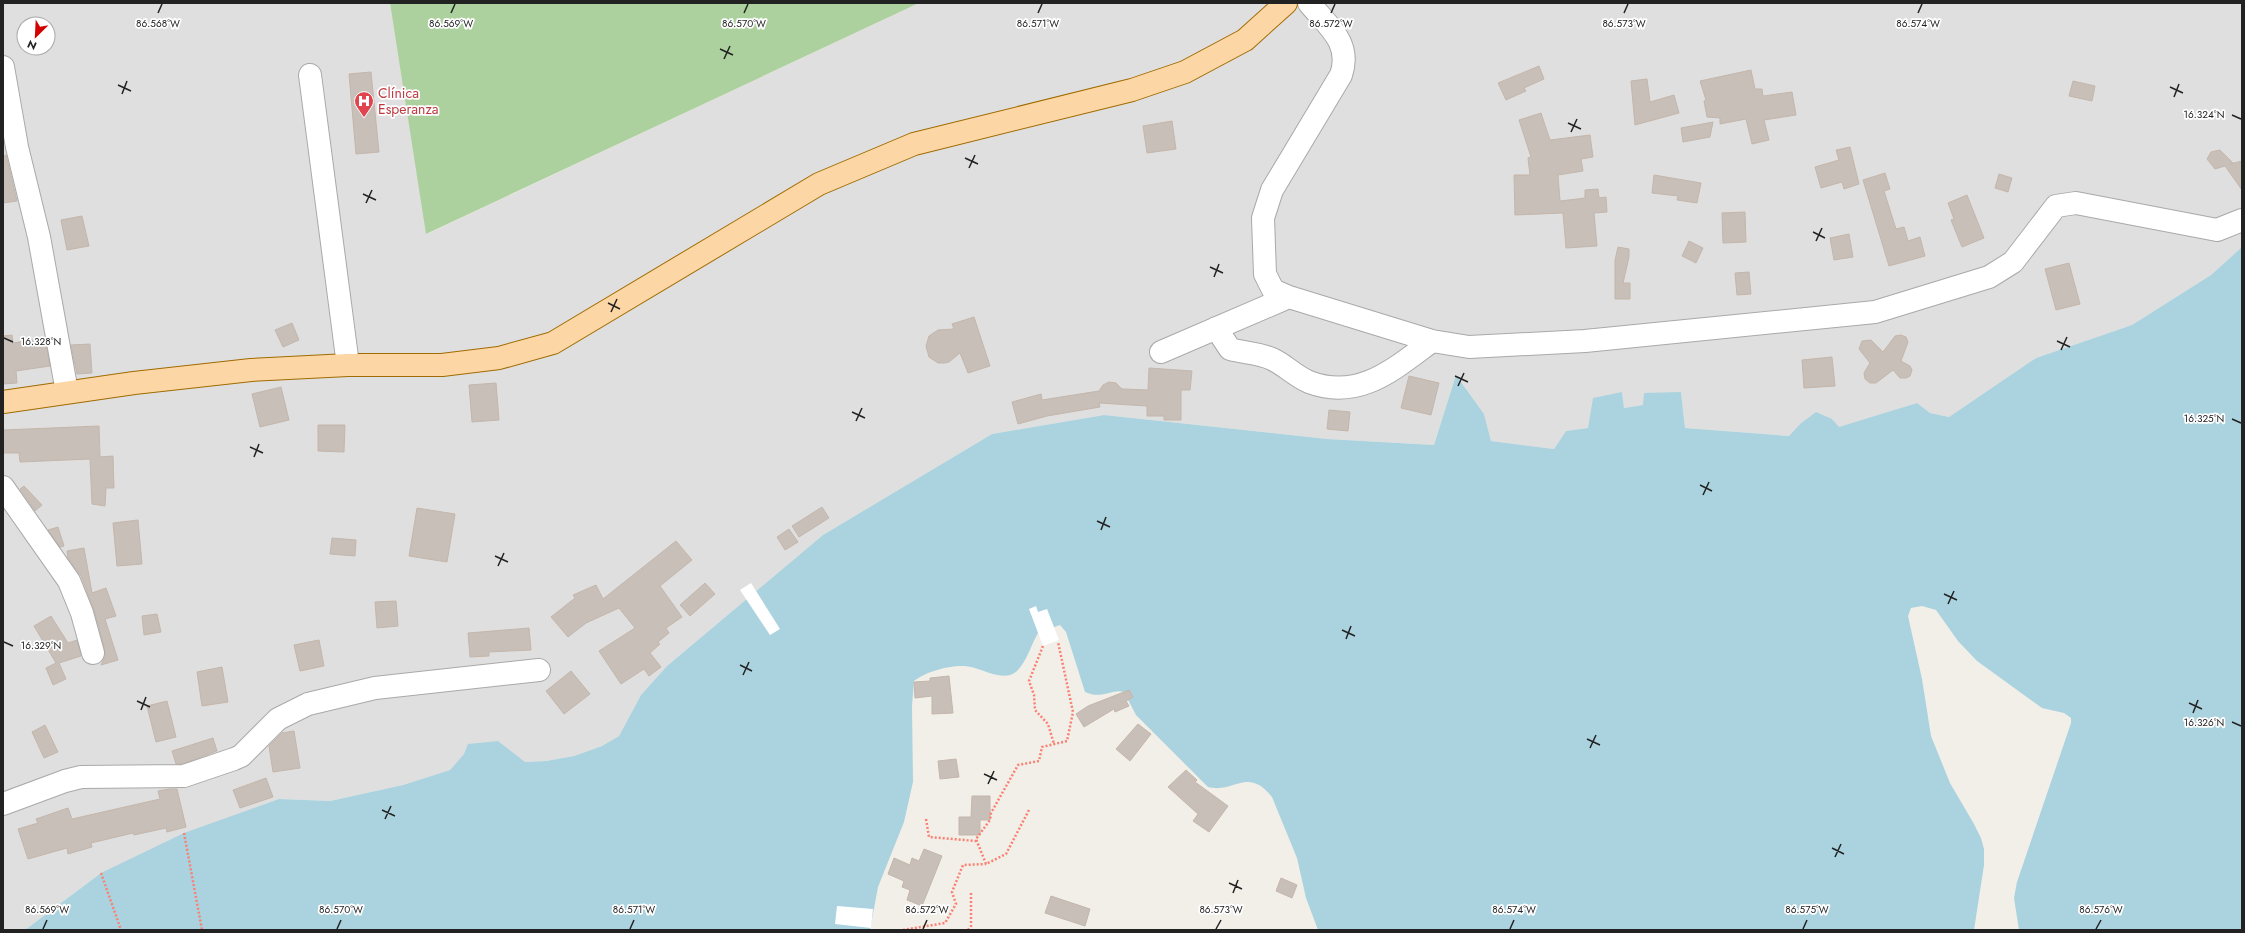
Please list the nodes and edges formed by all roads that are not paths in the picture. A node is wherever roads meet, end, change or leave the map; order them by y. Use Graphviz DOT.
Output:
graph roads {
  1 [pos="1286,3"];
  2 [pos="1310,3"];
  3 [pos="3,67"];
  4 [pos="310,75"];
  5 [pos="2242,220"];
  6 [pos="1289,297"];
  7 [pos="1216,328"];
  8 [pos="1432,341"];
  9 [pos="1161,352"];
  10 [pos="348,365"];
  11 [pos="67,392"];
  12 [pos="3,402"];
  13 [pos="3,487"];
  14 [pos="93,653"];
  15 [pos="539,670"];
  16 [pos="3,804"];
  1 -- 10 [label="main road"];
  2 -- 6 [label="street"];
  3 -- 11 [label="street"];
  4 -- 10 [label="street"];
  5 -- 8 [label="street"];
  6 -- 7 [label="street"];
  6 -- 8 [label="street"];
  7 -- 8 [label="street"];
  7 -- 9 [label="street"];
  10 -- 11 [label="main road"];
  11 -- 12 [label="main road"];
  13 -- 14 [label="street"];
  15 -- 16 [label="street"];
}
